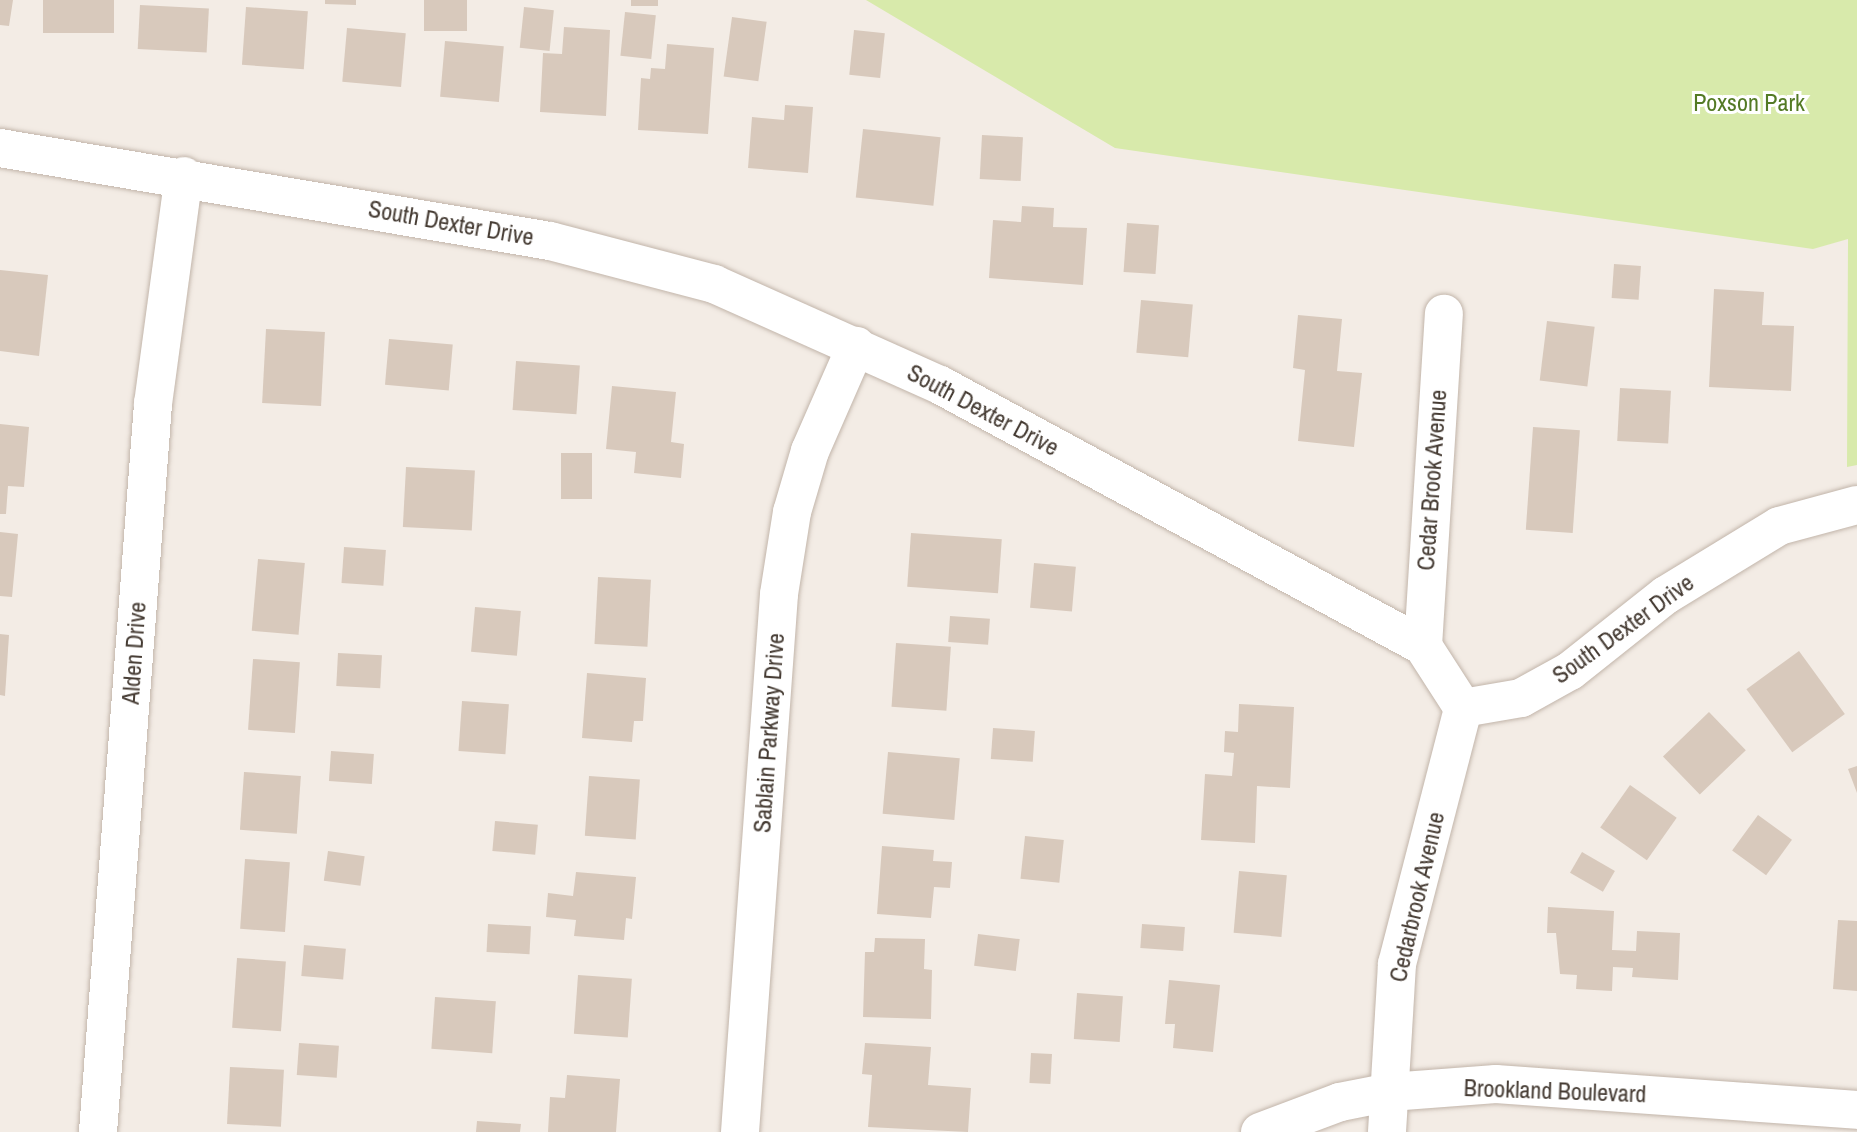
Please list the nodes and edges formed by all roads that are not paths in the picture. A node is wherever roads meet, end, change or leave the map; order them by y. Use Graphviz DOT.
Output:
graph roads {
  1 [pos="0,148"];
  2 [pos="184,176"];
  3 [pos="1444,314"];
  4 [pos="856,346"];
  5 [pos="1857,505"];
  6 [pos="1423,646"];
  7 [pos="1463,708"];
  8 [pos="1390,1092"];
  9 [pos="1857,1110"];
  10 [pos="98,1132"];
  11 [pos="740,1132"];
  12 [pos="1260,1132"];
  13 [pos="1387,1132"];
  1 -- 2 [label="street, South Dexter Drive"];
  2 -- 4 [label="street, South Dexter Drive"];
  2 -- 10 [label="street, Alden Drive"];
  3 -- 6 [label="street, Cedar Brook Avenue"];
  4 -- 6 [label="street, South Dexter Drive"];
  4 -- 11 [label="street, Sablain Parkway Drive"];
  5 -- 7 [label="street, South Dexter Drive"];
  6 -- 7 [label="street, South Dexter Drive"];
  7 -- 8 [label="street, Cedarbrook Avenue"];
  8 -- 9 [label="street, Brookland Boulevard"];
  8 -- 12 [label="street, Brookland Boulevard"];
  8 -- 13 [label="street, Cedarbrook Avenue"];
}
